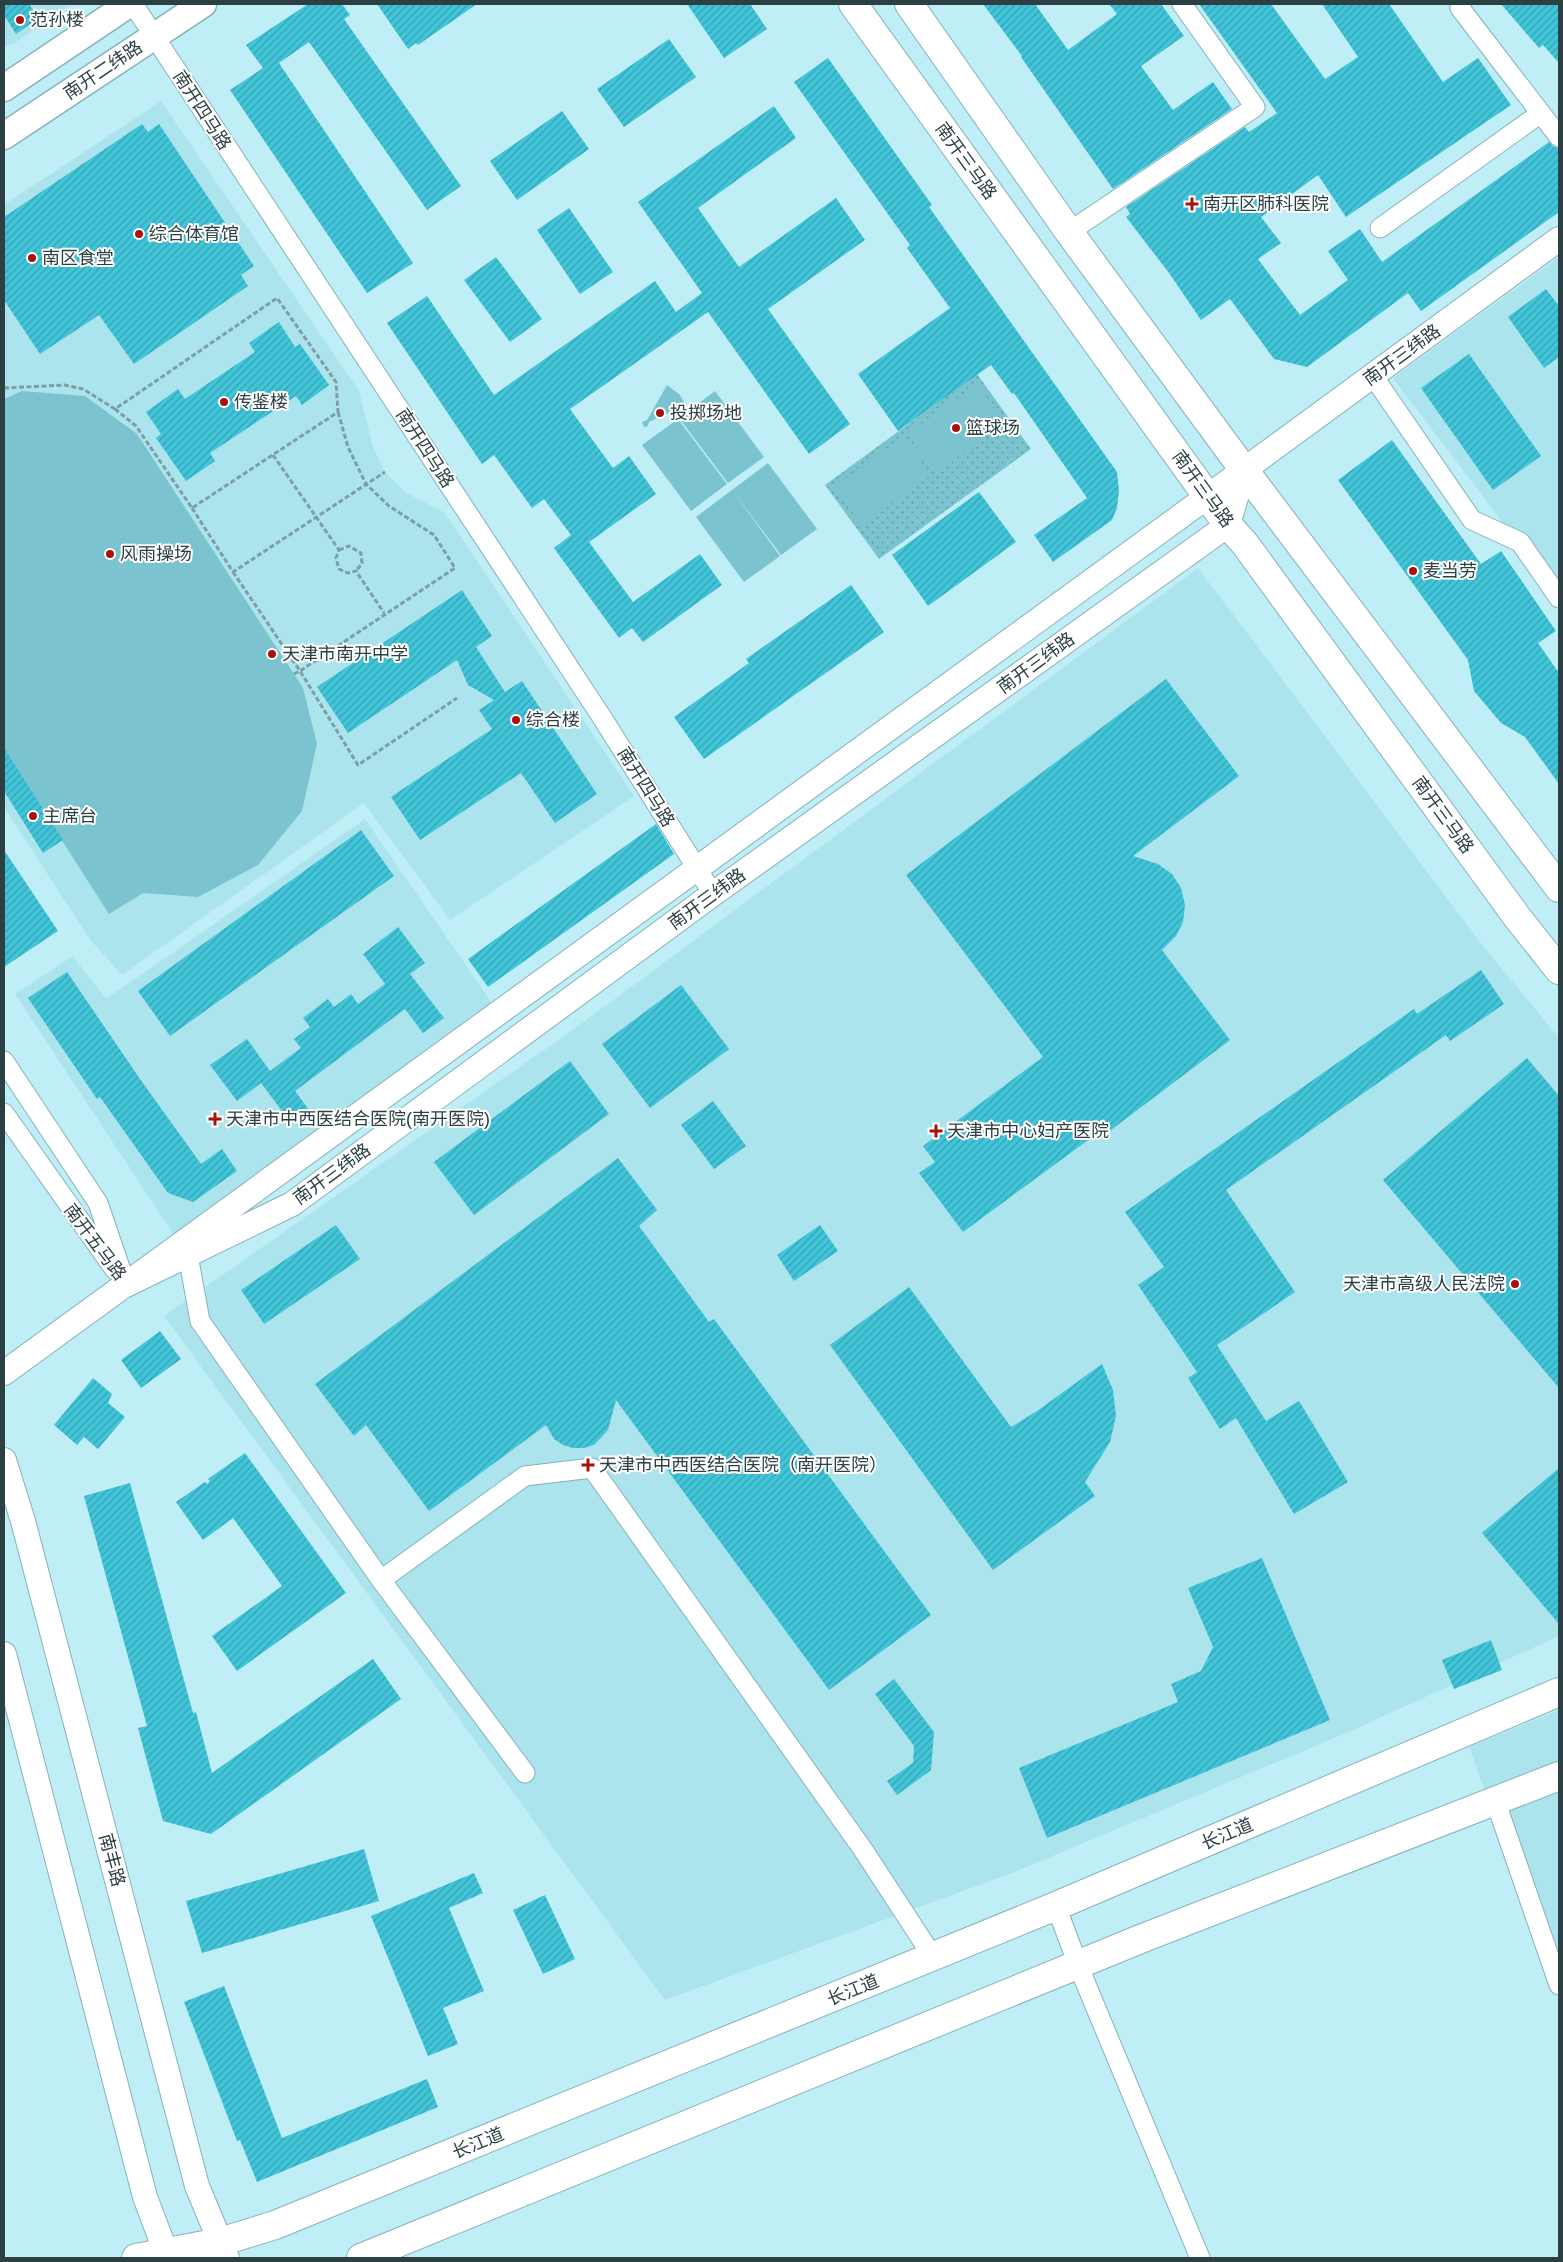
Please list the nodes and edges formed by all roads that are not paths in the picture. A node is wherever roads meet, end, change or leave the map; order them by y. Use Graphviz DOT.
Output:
graph roads {
  1 [pos="129,4"];
  2 [pos="133,4"];
  3 [pos="203,4"];
  4 [pos="853,4"];
  5 [pos="909,4"];
  6 [pos="1182,4"];
  7 [pos="1460,4"];
  8 [pos="154,36"];
  9 [pos="4,88"];
  10 [pos="1541,113"];
  11 [pos="4,136"];
  12 [pos="1559,137"];
  13 [pos="1380,228"];
  14 [pos="1069,232"];
  15 [pos="1559,239"];
  16 [pos="1373,376"];
  17 [pos="1244,470"];
  18 [pos="1209,497"];
  19 [pos="1228,525"];
  20 [pos="1559,598"];
  21 [pos="696,867"];
  22 [pos="1558,885"];
  23 [pos="713,894"];
  24 [pos="1559,970"];
  25 [pos="4,1061"];
  26 [pos="4,1113"];
  27 [pos="188,1255"];
  28 [pos="126,1285"];
  29 [pos="4,1373"];
  30 [pos="4,1460"];
  31 [pos="381,1580"];
  32 [pos="4,1654"];
  33 [pos="1559,1692"];
  34 [pos="525,1773"];
  35 [pos="1559,1776"];
  36 [pos="1495,1800"];
  37 [pos="1056,1906"];
  38 [pos="934,1957"];
  39 [pos="1078,1965"];
  40 [pos="1559,1985"];
  41 [pos="223,2250"];
  42 [pos="166,2255"];
  43 [pos="136,2258"];
  44 [pos="361,2258"];
  45 [pos="1200,2258"];
  1 -- 9 [label="main road"];
  2 -- 8 [label="street, 南开四马路"];
  3 -- 8 [label="main road, 南开二纬路"];
  4 -- 18 [label="main road, 南开三马路"];
  5 -- 14 [label="main road"];
  6 -- 14 [label="street"];
  7 -- 10 [label="street"];
  8 -- 11 [label="main road, 南开二纬路"];
  8 -- 21 [label="street, 南开四马路"];
  10 -- 12 [label="street"];
  10 -- 13 [label="street"];
  14 -- 17 [label="main road"];
  15 -- 16 [label="street, 南开三纬路"];
  16 -- 17 [label="street, 南开三纬路"];
  16 -- 20 [label="street"];
  17 -- 18 [label="street, 南开三纬路"];
  17 -- 19 [label="street"];
  17 -- 22 [label="main road"];
  18 -- 19 [label="main road, 南开三马路"];
  18 -- 21 [label="street, 南开三纬路"];
  19 -- 23 [label="street, 南开三纬路"];
  19 -- 24 [label="main road, 南开三马路"];
  21 -- 23 [label="street, 南开四马路"];
  21 -- 28 [label="street, 南开三纬路"];
  23 -- 27 [label="street, 南开三纬路"];
  25 -- 28 [label="street, 南开五马路"];
  26 -- 28 [label="street, 南开五马路"];
  27 -- 28 [label="street, 南开三纬路"];
  27 -- 31 [label="street"];
  28 -- 29 [label="street, 南开三纬路"];
  30 -- 41 [label="street, 南丰路"];
  31 -- 34 [label="street"];
  31 -- 38 [label="street"];
  32 -- 42 [label="street"];
  33 -- 37 [label="main road, 长江道"];
  35 -- 36 [label="main road"];
  36 -- 39 [label="main road"];
  36 -- 40 [label="street"];
  37 -- 38 [label="main road, 长江道"];
  37 -- 39 [label="street"];
  38 -- 41 [label="main road, 长江道"];
  39 -- 44 [label="main road"];
  39 -- 45 [label="street"];
  41 -- 42 [label="main road, 长江道"];
  42 -- 43 [label="main road, 长江道"];
}
